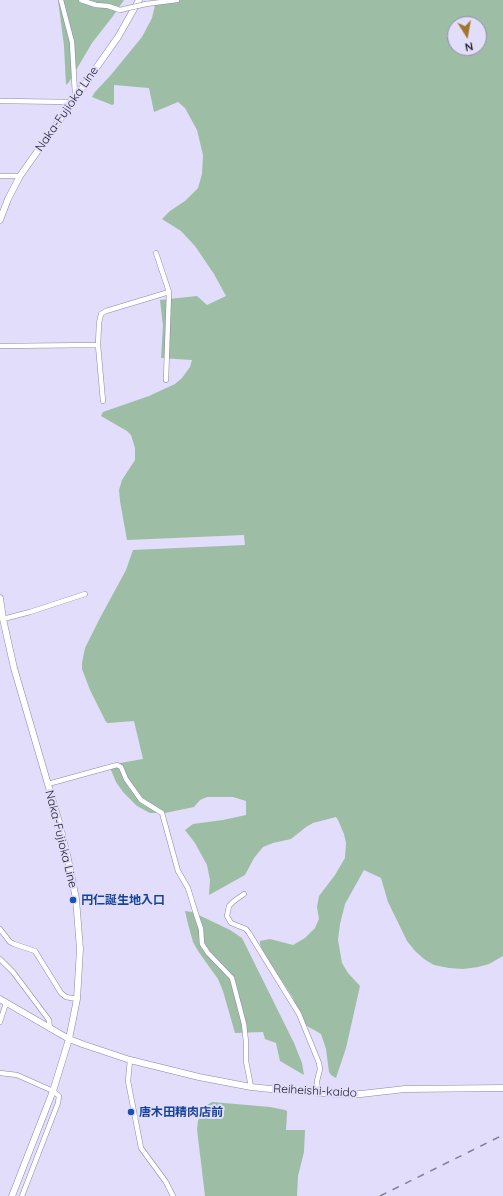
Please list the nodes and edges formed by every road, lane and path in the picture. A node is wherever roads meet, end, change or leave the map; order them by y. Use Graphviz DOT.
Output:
graph roads {
  1 [pos="61,0"];
  2 [pos="81,0"];
  3 [pos="138,0"];
  4 [pos="177,0"];
  5 [pos="75,99"];
  6 [pos="0,101"];
  7 [pos="0,176"];
  8 [pos="20,176"];
  9 [pos="0,220"];
  10 [pos="156,253"];
  11 [pos="169,292"];
  12 [pos="98,345"];
  13 [pos="0,346"];
  14 [pos="166,380"];
  15 [pos="103,401"];
  16 [pos="85,594"];
  17 [pos="0,598"];
  18 [pos="3,619"];
  19 [pos="48,784"];
  20 [pos="244,894"];
  21 [pos="1,932"];
  22 [pos="0,959"];
  23 [pos="0,999"];
  24 [pos="77,999"];
  25 [pos="6,1003"];
  26 [pos="0,1022"];
  27 [pos="50,1028"];
  28 [pos="69,1039"];
  29 [pos="130,1060"];
  30 [pos="0,1073"];
  31 [pos="251,1087"];
  32 [pos="503,1088"];
  33 [pos="53,1091"];
  34 [pos="318,1093"];
  35 [pos="12,1196"];
  36 [pos="22,1196"];
  37 [pos="173,1196"];
  1 -- 5 [label="street"];
  2 -- 4 [label="street, bridge"];
  3 -- 5 [label="main road, Naka-Fujioka Line"];
  5 -- 6 [label="street"];
  5 -- 8 [label="main road, Naka-Fujioka Line"];
  7 -- 8 [label="street"];
  8 -- 9 [label="main road, Naka-Fujioka Line"];
  10 -- 11 [label="street"];
  11 -- 12 [label="street"];
  11 -- 14 [label="street"];
  12 -- 13 [label="street"];
  12 -- 15 [label="street"];
  16 -- 18 [label="street"];
  17 -- 18 [label="main road, Naka-Fujioka Line"];
  18 -- 19 [label="main road, Naka-Fujioka Line"];
  19 -- 24 [label="main road, Naka-Fujioka Line"];
  19 -- 31 [label="street"];
  20 -- 34 [label="street"];
  21 -- 24 [label="street"];
  22 -- 27 [label="street"];
  23 -- 25 [label="main road, Reiheishi-kaido"];
  24 -- 28 [label="main road, Naka-Fujioka Line"];
  25 -- 26 [label="street"];
  25 -- 27 [label="main road, Reiheishi-kaido"];
  27 -- 28 [label="main road, Reiheishi-kaido"];
  28 -- 29 [label="main road, Reiheishi-kaido"];
  28 -- 33 [label="main road, Naka-Fujioka Line"];
  29 -- 31 [label="main road, Reiheishi-kaido"];
  29 -- 37 [label="street"];
  30 -- 33 [label="street"];
  31 -- 34 [label="main road, Reiheishi-kaido"];
  32 -- 34 [label="main road, Reiheishi-kaido"];
  33 -- 35 [label="main road, Naka-Fujioka Line"];
  33 -- 36 [label="street"];
}
